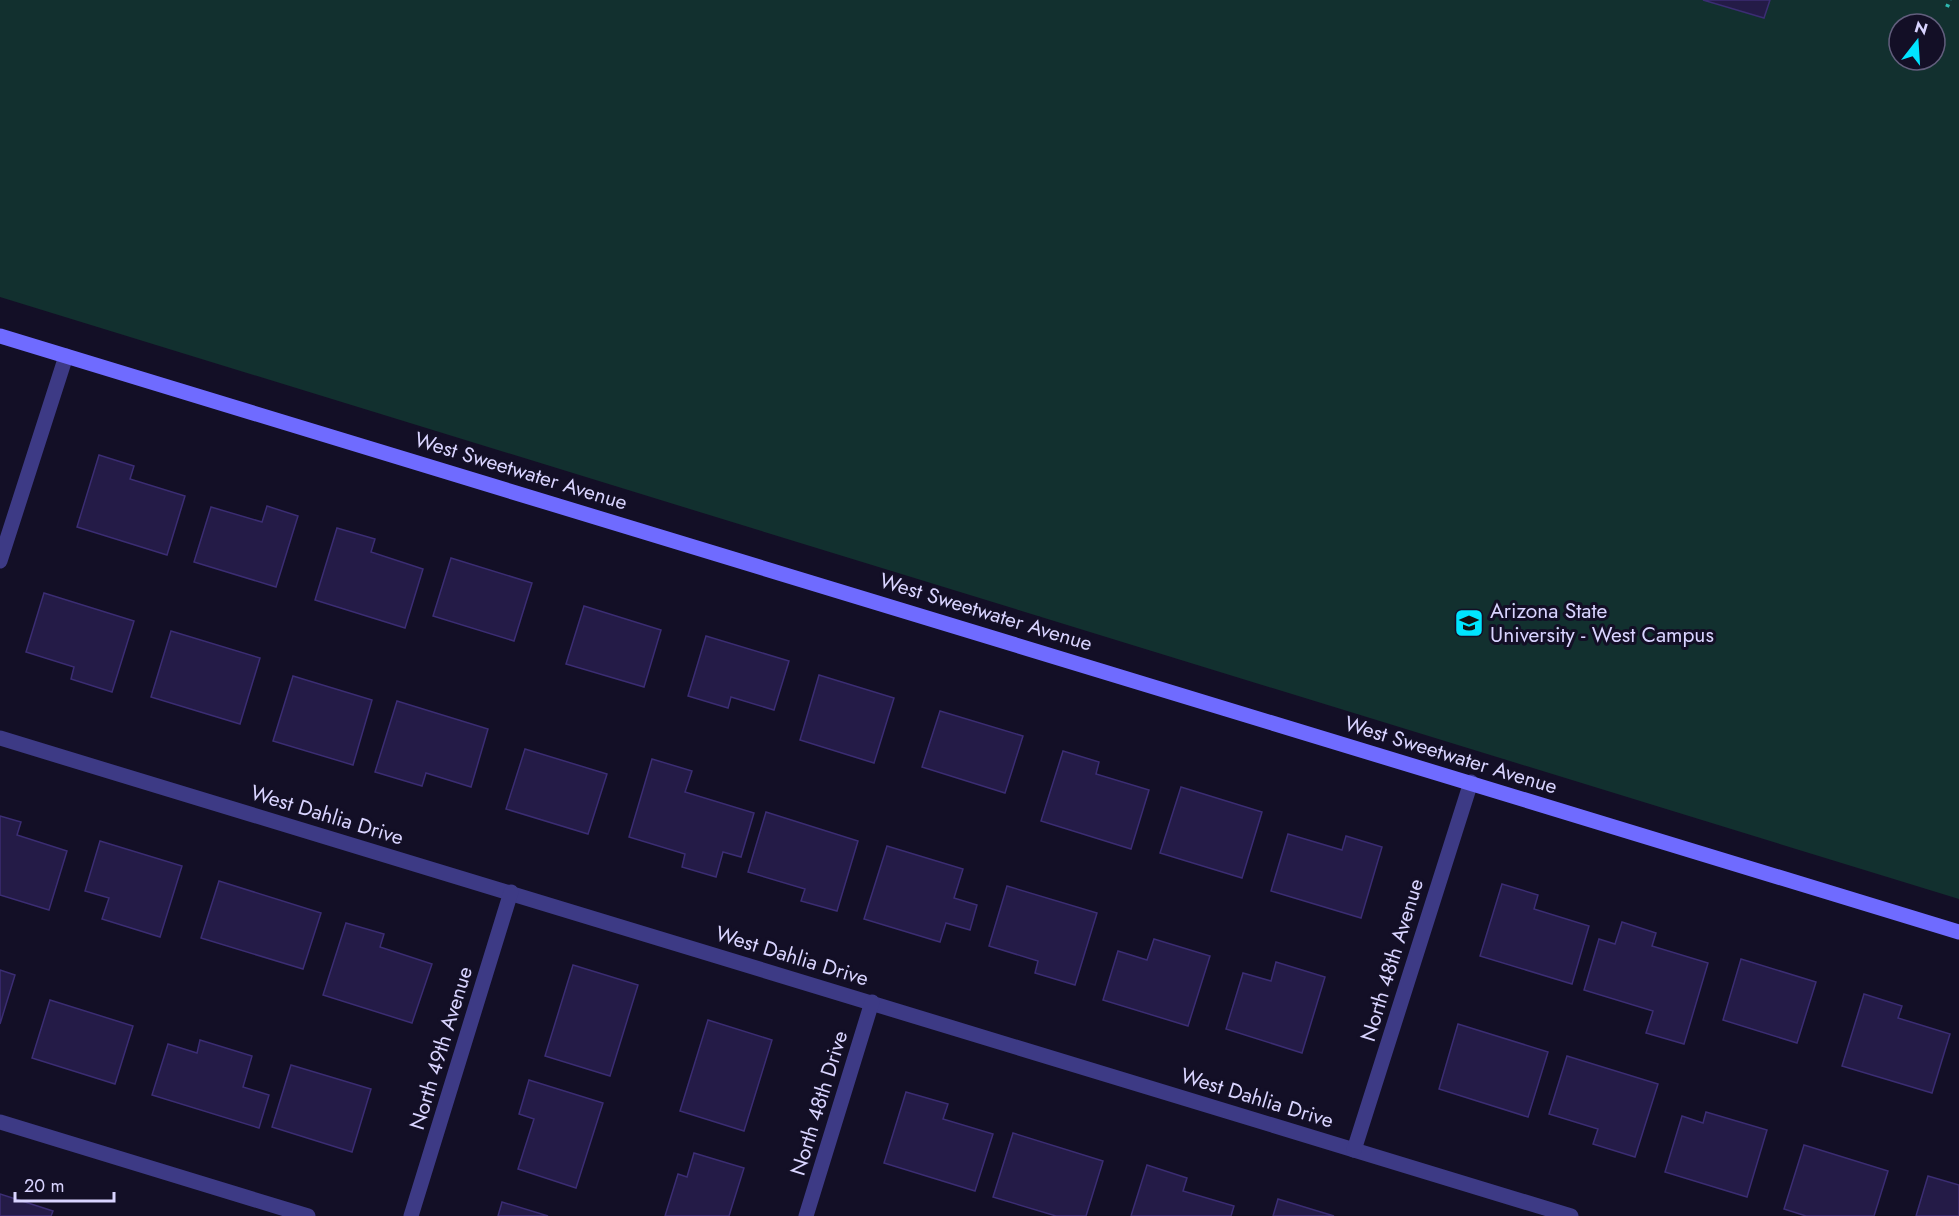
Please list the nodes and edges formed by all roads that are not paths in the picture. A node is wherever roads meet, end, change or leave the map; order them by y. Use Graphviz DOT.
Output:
graph roads {
  1 [pos="0,336"];
  2 [pos="66,356"];
  3 [pos="0,561"];
  4 [pos="0,738"];
  5 [pos="1471,782"];
  6 [pos="511,892"];
  7 [pos="1959,932"];
  8 [pos="872,1002"];
  9 [pos="0,1122"];
  10 [pos="1354,1150"];
  11 [pos="308,1216"];
  12 [pos="411,1216"];
  13 [pos="806,1216"];
  14 [pos="1571,1216"];
  1 -- 2 [label="street, West Sweetwater Avenue"];
  2 -- 3 [label="street"];
  2 -- 5 [label="street, West Sweetwater Avenue"];
  4 -- 6 [label="street, West Dahlia Drive"];
  5 -- 7 [label="street, West Sweetwater Avenue"];
  5 -- 10 [label="street, North 48th Avenue"];
  6 -- 8 [label="street, West Dahlia Drive"];
  6 -- 12 [label="street, North 49th Avenue"];
  8 -- 10 [label="street, West Dahlia Drive"];
  8 -- 13 [label="street, North 48th Drive"];
  9 -- 11 [label="street"];
  10 -- 14 [label="street, West Dahlia Drive"];
}
